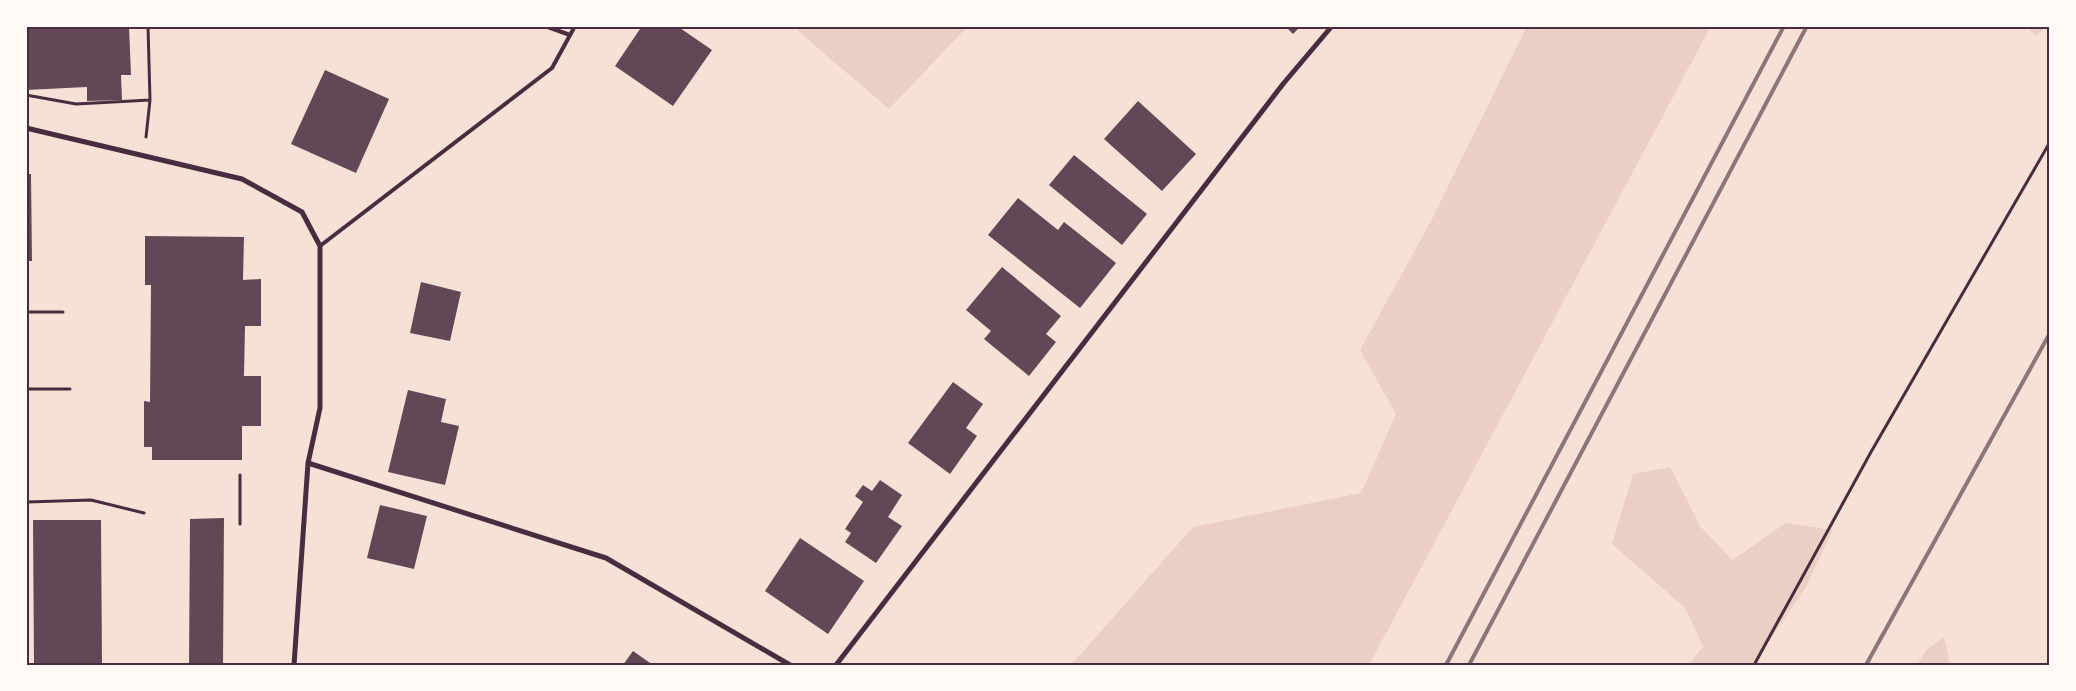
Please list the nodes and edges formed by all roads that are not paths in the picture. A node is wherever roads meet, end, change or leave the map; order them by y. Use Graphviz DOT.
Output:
graph roads {
  1 [pos="545,26"];
  2 [pos="576,26"];
  3 [pos="1332,26"];
  4 [pos="570,35"];
  5 [pos="26,128"];
  6 [pos="320,246"];
  7 [pos="308,463"];
  8 [pos="294,665"];
  9 [pos="790,665"];
  10 [pos="836,665"];
  1 -- 4 [label="lane"];
  2 -- 4 [label="lane"];
  3 -- 10 [label="street"];
  4 -- 6 [label="lane"];
  5 -- 6 [label="street"];
  6 -- 7 [label="street"];
  7 -- 8 [label="street"];
  7 -- 9 [label="street"];
}
